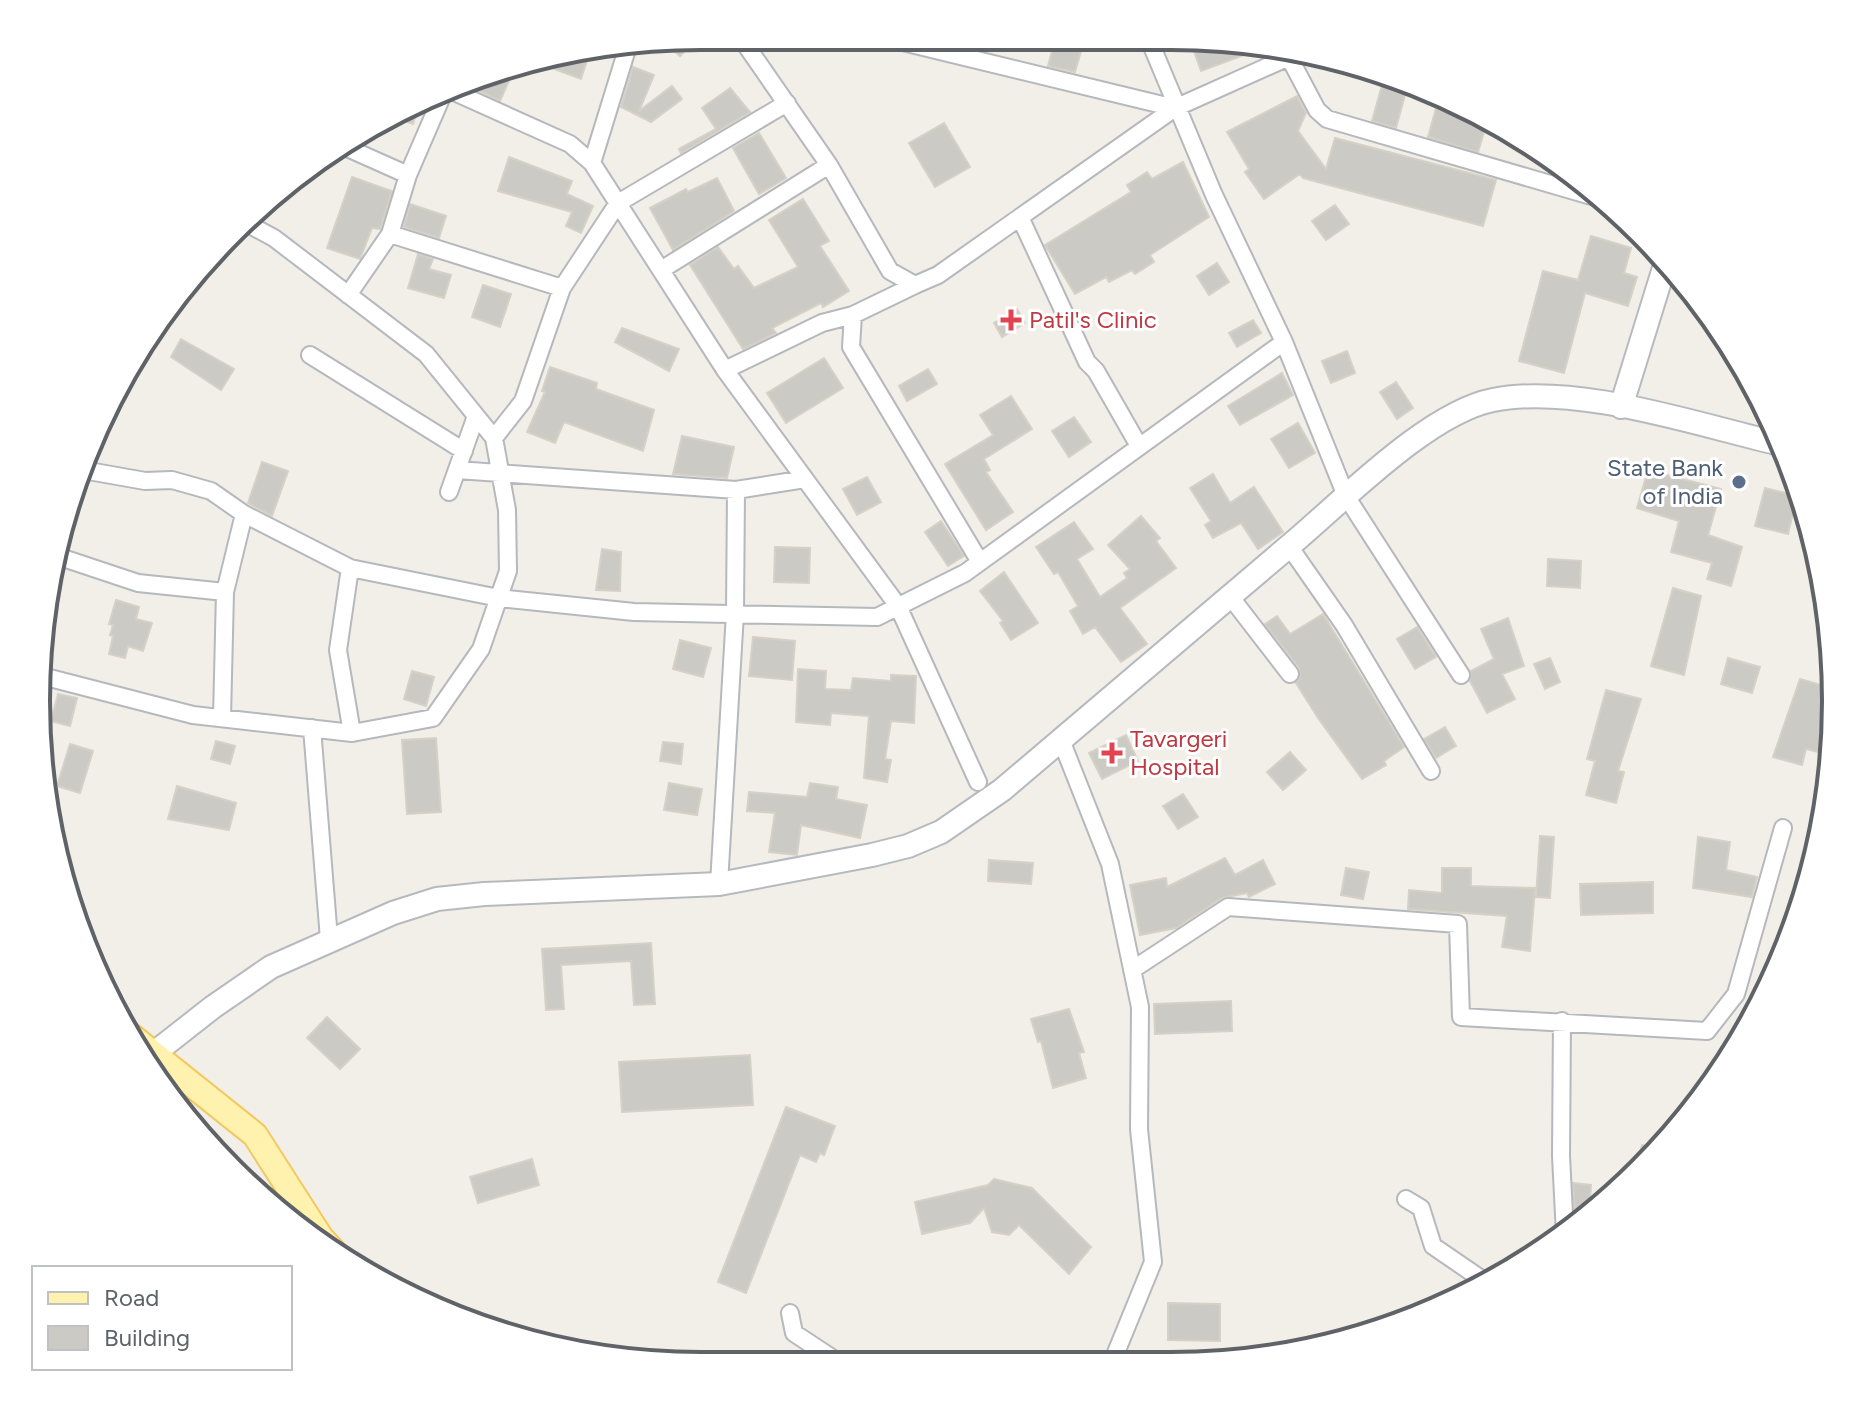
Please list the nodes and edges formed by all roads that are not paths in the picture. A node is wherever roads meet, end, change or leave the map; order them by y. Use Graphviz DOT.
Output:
graph roads {
  1 [pos="749,50"];
  2 [pos="937,50"];
  3 [pos="1153,50"];
  4 [pos="625,55"];
  5 [pos="1282,60"];
  6 [pos="1292,62"];
  7 [pos="463,96"];
  8 [pos="787,103"];
  9 [pos="438,106"];
  10 [pos="1175,108"];
  11 [pos="354,151"];
  12 [pos="592,163"];
  13 [pos="829,165"];
  14 [pos="408,175"];
  15 [pos="1575,191"];
  16 [pos="618,203"];
  17 [pos="1020,217"];
  18 [pos="255,228"];
  19 [pos="390,234"];
  20 [pos="661,270"];
  21 [pos="1662,274"];
  22 [pos="915,285"];
  23 [pos="562,288"];
  24 [pos="348,295"];
  25 [pos="853,315"];
  26 [pos="1284,342"];
  27 [pos="310,355"];
  28 [pos="725,370"];
  29 [pos="1621,407"];
  30 [pos="476,416"];
  31 [pos="494,438"];
  32 [pos="1767,441"];
  33 [pos="1139,446"];
  34 [pos="464,451"];
  35 [pos="457,470"];
  36 [pos="93,471"];
  37 [pos="501,475"];
  38 [pos="805,479"];
  39 [pos="736,490"];
  40 [pos="449,492"];
  41 [pos="1346,496"];
  42 [pos="244,514"];
  43 [pos="1289,546"];
  44 [pos="66,559"];
  45 [pos="980,562"];
  46 [pos="350,568"];
  47 [pos="225,592"];
  48 [pos="1229,595"];
  49 [pos="499,598"];
  50 [pos="898,606"];
  51 [pos="735,613"];
  52 [pos="1290,674"];
  53 [pos="1461,675"];
  54 [pos="51,678"];
  55 [pos="222,718"];
  56 [pos="312,728"];
  57 [pos="352,733"];
  58 [pos="1061,740"];
  59 [pos="1431,771"];
  60 [pos="978,782"];
  61 [pos="1783,828"];
  62 [pos="719,884"];
  63 [pos="329,939"];
  64 [pos="1132,970"];
  65 [pos="1562,1021"];
  66 [pos="159,1062"];
  67 [pos="165,1070"];
  68 [pos="1406,1199"];
  69 [pos="1564,1219"];
  70 [pos="310,1221"];
  71 [pos="1476,1276"];
  72 [pos="790,1313"];
  73 [pos="823,1352"];
  74 [pos="1116,1352"];
  1 -- 8 [label="street"];
  2 -- 10 [label="street"];
  3 -- 10 [label="street"];
  4 -- 12 [label="street"];
  5 -- 10 [label="street"];
  6 -- 15 [label="street"];
  7 -- 12 [label="street"];
  8 -- 13 [label="street"];
  8 -- 16 [label="street"];
  9 -- 14 [label="street"];
  10 -- 17 [label="street"];
  10 -- 26 [label="street"];
  11 -- 14 [label="street"];
  12 -- 16 [label="street"];
  13 -- 20 [label="street"];
  13 -- 22 [label="street"];
  14 -- 19 [label="street"];
  16 -- 20 [label="street"];
  16 -- 23 [label="street"];
  17 -- 22 [label="street"];
  17 -- 33 [label="street"];
  18 -- 24 [label="street"];
  19 -- 23 [label="street"];
  19 -- 24 [label="street"];
  20 -- 28 [label="street"];
  21 -- 29 [label="street"];
  22 -- 25 [label="street"];
  23 -- 31 [label="street"];
  24 -- 30 [label="street"];
  25 -- 28 [label="street"];
  25 -- 45 [label="street"];
  26 -- 33 [label="street"];
  26 -- 41 [label="street"];
  27 -- 34 [label="street"];
  28 -- 38 [label="street"];
  29 -- 32 [label="street"];
  29 -- 41 [label="street"];
  30 -- 31 [label="street"];
  30 -- 34 [label="street"];
  31 -- 37 [label="street"];
  33 -- 45 [label="street"];
  34 -- 35 [label="street"];
  35 -- 37 [label="street"];
  35 -- 40 [label="street"];
  36 -- 42 [label="street"];
  37 -- 39 [label="street"];
  37 -- 49 [label="street"];
  38 -- 39 [label="street"];
  38 -- 50 [label="street"];
  39 -- 51 [label="street"];
  41 -- 43 [label="street"];
  41 -- 53 [label="street"];
  42 -- 46 [label="street"];
  42 -- 47 [label="street"];
  43 -- 48 [label="street"];
  43 -- 59 [label="street"];
  44 -- 47 [label="street"];
  45 -- 50 [label="street"];
  46 -- 49 [label="street"];
  46 -- 57 [label="street"];
  47 -- 55 [label="street"];
  48 -- 52 [label="street"];
  48 -- 58 [label="street"];
  49 -- 51 [label="street"];
  49 -- 57 [label="street"];
  50 -- 51 [label="street"];
  50 -- 60 [label="street"];
  51 -- 62 [label="street"];
  54 -- 55 [label="street"];
  55 -- 56 [label="street"];
  56 -- 57 [label="street"];
  56 -- 63 [label="street"];
  58 -- 62 [label="street"];
  58 -- 64 [label="street"];
  61 -- 65 [label="street"];
  62 -- 63 [label="street"];
  63 -- 66 [label="street"];
  64 -- 65 [label="street"];
  64 -- 74 [label="street"];
  65 -- 69 [label="street"];
  67 -- 70 [label="main road"];
  68 -- 71 [label="street"];
  72 -- 73 [label="street"];
}
